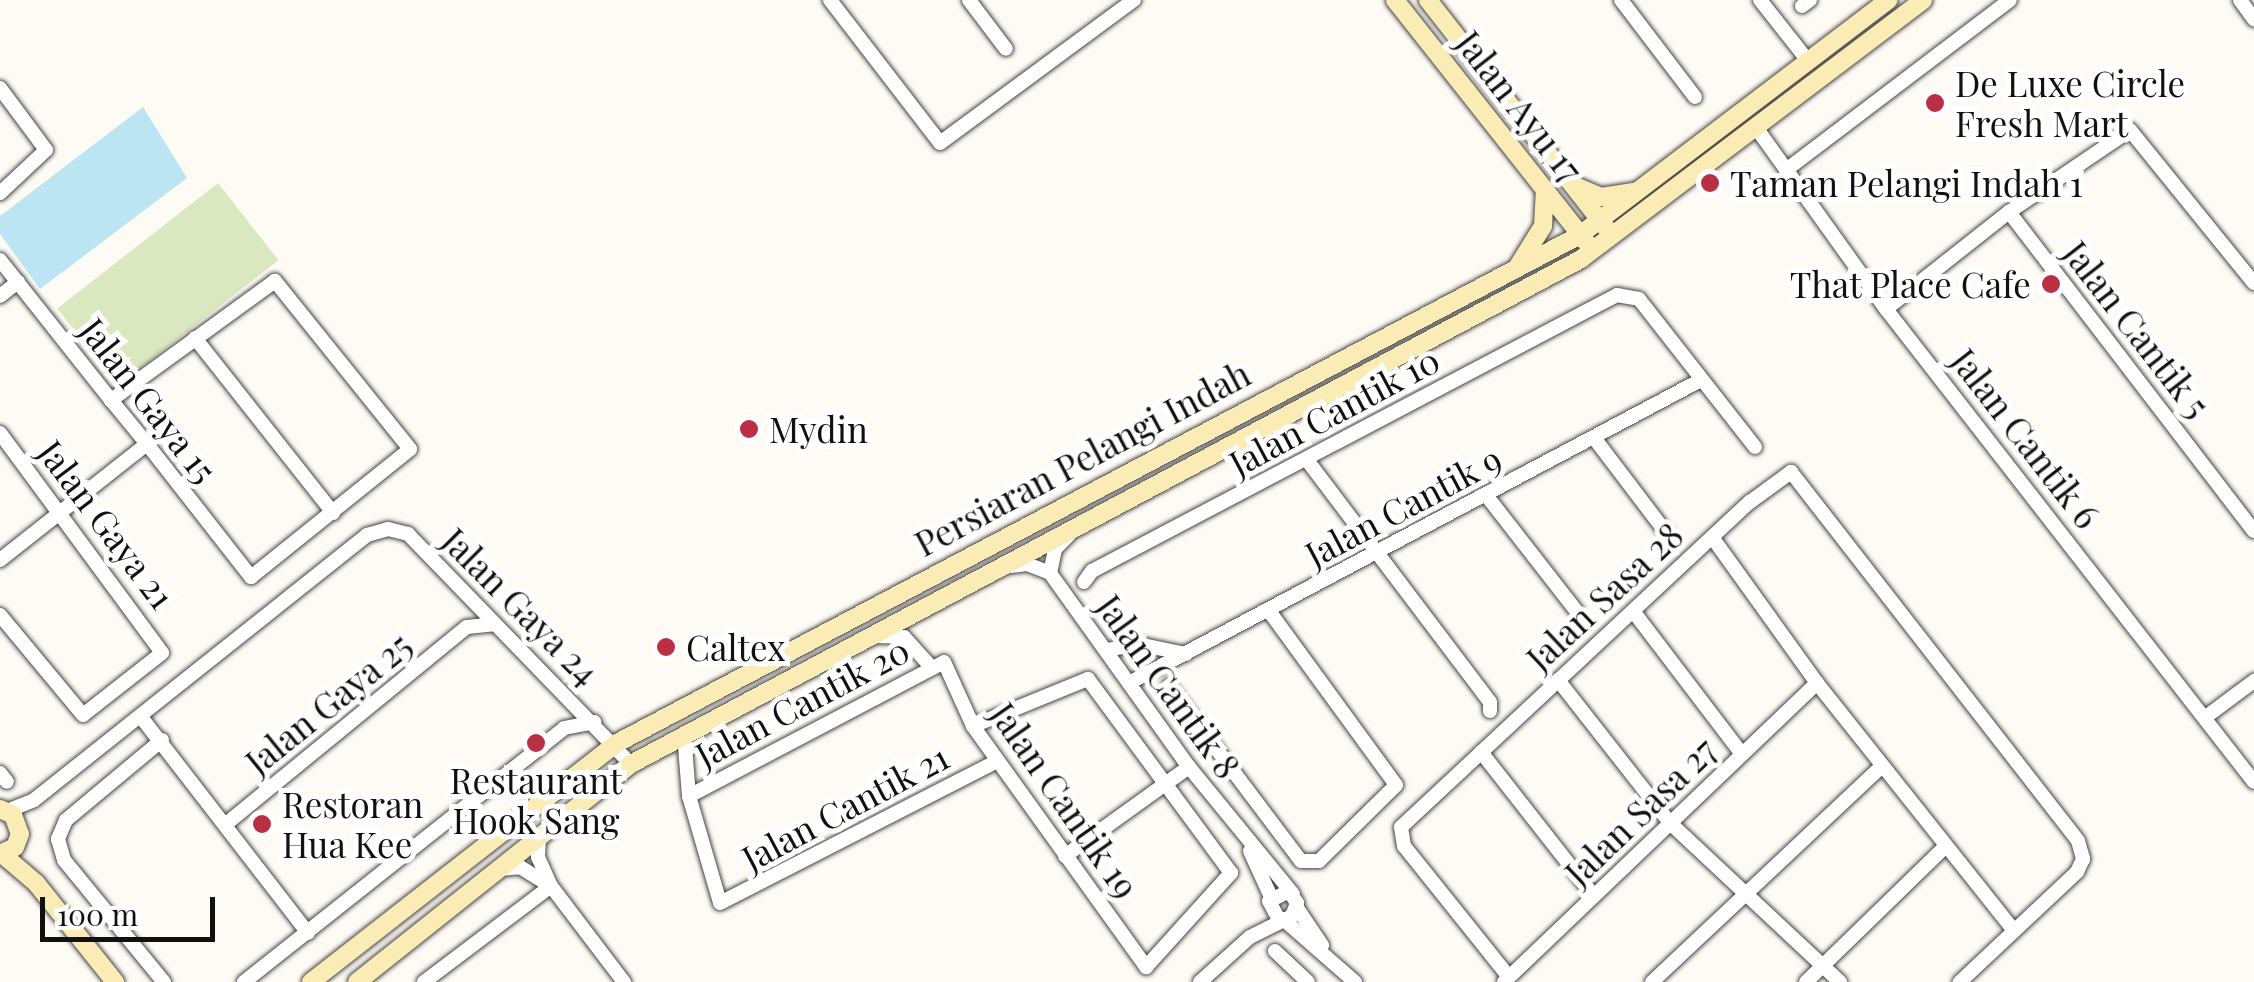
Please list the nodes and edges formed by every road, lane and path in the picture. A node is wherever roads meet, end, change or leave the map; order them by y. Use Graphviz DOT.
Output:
graph roads {
  1 [pos="830,0"];
  2 [pos="969,0"];
  3 [pos="1134,0"];
  4 [pos="1396,0"];
  5 [pos="1428,0"];
  6 [pos="1621,0"];
  7 [pos="1760,0"];
  8 [pos="1890,0"];
  9 [pos="1923,0"];
  10 [pos="2010,0"];
  11 [pos="2240,0"];
  12 [pos="2254,19"];
  13 [pos="1006,49"];
  14 [pos="1809,62"];
  15 [pos="0,88"];
  16 [pos="1695,97"];
  17 [pos="1732,118"];
  18 [pos="1755,126"];
  19 [pos="1786,170"];
  20 [pos="1573,185"];
  21 [pos="1546,191"];
  22 [pos="1638,191"];
  23 [pos="0,193"];
  24 [pos="2009,212"];
  25 [pos="1601,221"];
  26 [pos="1580,235"];
  27 [pos="1614,238"];
  28 [pos="1593,252"];
  29 [pos="0,260"];
  30 [pos="1518,266"];
  31 [pos="18,282"];
  32 [pos="2254,283"];
  33 [pos="0,296"];
  34 [pos="1886,310"];
  35 [pos="195,338"];
  36 [pos="1701,380"];
  37 [pos="111,400"];
  38 [pos="0,433"];
  39 [pos="1595,439"];
  40 [pos="146,444"];
  41 [pos="1754,447"];
  42 [pos="1306,460"];
  43 [pos="1486,494"];
  44 [pos="61,512"];
  45 [pos="333,513"];
  46 [pos="1082,520"];
  47 [pos="2254,531"];
  48 [pos="1712,537"];
  49 [pos="1671,539"];
  50 [pos="1375,553"];
  51 [pos="0,560"];
  52 [pos="993,569"];
  53 [pos="1050,573"];
  54 [pos="1084,582"];
  55 [pos="474,604"];
  56 [pos="1269,611"];
  57 [pos="1632,611"];
  58 [pos="1578,612"];
  59 [pos="0,615"];
  60 [pos="494,624"];
  61 [pos="468,627"];
  62 [pos="868,637"];
  63 [pos="1107,650"];
  64 [pos="1186,654"];
  65 [pos="938,665"];
  66 [pos="1558,680"];
  67 [pos="2254,681"];
  68 [pos="1131,682"];
  69 [pos="1817,683"];
  70 [pos="1169,686"];
  71 [pos="166,695"];
  72 [pos="572,702"];
  73 [pos="1490,712"];
  74 [pos="2207,716"];
  75 [pos="141,717"];
  76 [pos="594,722"];
  77 [pos="972,726"];
  78 [pos="564,728"];
  79 [pos="684,734"];
  80 [pos="162,740"];
  81 [pos="617,743"];
  82 [pos="1481,752"];
  83 [pos="1742,754"];
  84 [pos="996,761"];
  85 [pos="630,764"];
  86 [pos="1882,766"];
  87 [pos="1189,767"];
  88 [pos="2254,782"];
  89 [pos="1168,783"];
  90 [pos="689,796"];
  91 [pos="34,800"];
  92 [pos="4,810"];
  93 [pos="1670,823"];
  94 [pos="226,824"];
  95 [pos="1240,833"];
  96 [pos="19,834"];
  97 [pos="539,838"];
  98 [pos="1946,846"];
  99 [pos="1,854"];
  100 [pos="1064,856"];
  101 [pos="500,869"];
  102 [pos="36,883"];
  103 [pos="551,886"];
  104 [pos="1744,892"];
  105 [pos="1594,896"];
  106 [pos="1295,901"];
  107 [pos="1275,910"];
  108 [pos="2013,929"];
  109 [pos="308,933"];
  110 [pos="1276,951"];
  111 [pos="1331,958"];
  112 [pos="1822,966"];
  113 [pos="1507,980"];
  114 [pos="115,982"];
  115 [pos="164,982"];
  116 [pos="244,982"];
  117 [pos="312,982"];
  118 [pos="357,982"];
  119 [pos="424,982"];
  120 [pos="624,982"];
  121 [pos="1200,982"];
  122 [pos="1308,982"];
  123 [pos="1354,982"];
  124 [pos="1652,982"];
  125 [pos="1806,982"];
  126 [pos="1840,982"];
  127 [pos="1960,982"];
  1 -- 3 [label="street"];
  2 -- 13 [label="street"];
  4 -- 21 [label="main road, Jalan Ayu 17"];
  5 -- 20 [label="main road, Jalan Ayu 17"];
  6 -- 16 [label="street"];
  7 -- 14 [label="street"];
  8 -- 14 [label="main road, Persiaran Pelangi Indah"];
  9 -- 18 [label="main road, Persiaran Pelangi Indah"];
  10 -- 19 [label="street"];
  11 -- 12 [label="street"];
  14 -- 17 [label="main road, Persiaran Pelangi Indah"];
  15 -- 23 [label="street"];
  17 -- 18 [label="main road"];
  17 -- 22 [label="main road, Persiaran Pelangi Indah"];
  18 -- 19 [label="street, Jalan Cantik 6"];
  18 -- 27 [label="main road, Persiaran Pelangi Indah"];
  19 -- 34 [label="street, Jalan Cantik 6"];
  20 -- 22 [label="main road"];
  20 -- 25 [label="main road, Jalan Ayu 17"];
  21 -- 26 [label="main road, Jalan Ayu 17"];
  21 -- 30 [label="main road"];
  22 -- 25 [label="main road, Persiaran Pelangi Indah"];
  24 -- 32 [label="street"];
  24 -- 34 [label="street"];
  24 -- 47 [label="street, Jalan Cantik 5"];
  25 -- 26 [label="main road, Persiaran Pelangi Indah"];
  25 -- 27 [label="main road, Jalan Ayu 17"];
  26 -- 28 [label="main road, Jalan Ayu 17"];
  26 -- 30 [label="main road, Persiaran Pelangi Indah"];
  27 -- 28 [label="main road, Persiaran Pelangi Indah"];
  28 -- 46 [label="main road, Persiaran Pelangi Indah"];
  29 -- 31 [label="street, Jalan Gaya 15"];
  30 -- 81 [label="main road, Persiaran Pelangi Indah"];
  31 -- 33 [label="street"];
  31 -- 37 [label="street, Jalan Gaya 15"];
  34 -- 74 [label="street, Jalan Cantik 6"];
  35 -- 37 [label="street"];
  35 -- 45 [label="street"];
  35 -- 45 [label="street"];
  36 -- 39 [label="street, Jalan Cantik 9"];
  36 -- 41 [label="street"];
  36 -- 42 [label="street, Jalan Cantik 10"];
  37 -- 40 [label="street, Jalan Gaya 15"];
  38 -- 44 [label="street, Jalan Gaya 21"];
  39 -- 43 [label="street, Jalan Cantik 9"];
  39 -- 49 [label="street"];
  40 -- 44 [label="street"];
  40 -- 45 [label="street, Jalan Gaya 15"];
  42 -- 50 [label="street"];
  42 -- 54 [label="street, Jalan Cantik 10"];
  43 -- 50 [label="street, Jalan Cantik 9"];
  43 -- 58 [label="street"];
  44 -- 51 [label="street"];
  44 -- 59 [label="street, Jalan Gaya 21"];
  46 -- 52 [label="main road, Persiaran Pelangi Indah"];
  46 -- 53 [label="street"];
  48 -- 57 [label="street, Jalan Sasa 28"];
  48 -- 69 [label="street, Jalan Sasa 28"];
  48 -- 108 [label="street"];
  50 -- 56 [label="street, Jalan Cantik 9"];
  50 -- 73 [label="street"];
  52 -- 53 [label="street"];
  52 -- 62 [label="main road, Persiaran Pelangi Indah"];
  53 -- 63 [label="street, Jalan Cantik 8"];
  55 -- 60 [label="street, Jalan Gaya 24"];
  55 -- 61 [label="street"];
  55 -- 71 [label="street, Jalan Gaya 24"];
  56 -- 64 [label="street, Jalan Cantik 9"];
  56 -- 70 [label="street"];
  57 -- 66 [label="street, Jalan Sasa 28"];
  57 -- 83 [label="street"];
  60 -- 61 [label="street"];
  60 -- 72 [label="street, Jalan Gaya 24"];
  61 -- 94 [label="street, Jalan Gaya 25"];
  62 -- 65 [label="street"];
  62 -- 79 [label="main road, Persiaran Pelangi Indah"];
  63 -- 64 [label="street"];
  63 -- 68 [label="street, Jalan Cantik 8"];
  64 -- 68 [label="street, Jalan Cantik 9"];
  65 -- 77 [label="street, Jalan Cantik 19"];
  65 -- 90 [label="street, Jalan Cantik 20"];
  66 -- 82 [label="street, Jalan Sasa 28"];
  66 -- 93 [label="street"];
  67 -- 74 [label="street"];
  68 -- 87 [label="street, Jalan Cantik 8"];
  69 -- 83 [label="street, Jalan Sasa 27"];
  69 -- 86 [label="street, Jalan Sasa 28"];
  71 -- 75 [label="street, Jalan Gaya 24"];
  71 -- 80 [label="street"];
  72 -- 76 [label="street, Jalan Gaya 24"];
  72 -- 78 [label="street"];
  74 -- 88 [label="street, Jalan Cantik 6"];
  75 -- 80 [label="street"];
  75 -- 91 [label="street, Jalan Gaya 24"];
  76 -- 78 [label="street"];
  76 -- 81 [label="street, Jalan Gaya 24"];
  77 -- 84 [label="street, Jalan Cantik 19"];
  77 -- 89 [label="street"];
  78 -- 109 [label="street"];
  79 -- 85 [label="main road, Persiaran Pelangi Indah"];
  79 -- 90 [label="street"];
  80 -- 94 [label="street"];
  80 -- 115 [label="street"];
  81 -- 85 [label="street, Jalan Gaya 24"];
  81 -- 117 [label="main road, Persiaran Pelangi Indah"];
  82 -- 105 [label="street"];
  82 -- 113 [label="street, Jalan Sasa 28"];
  83 -- 93 [label="street, Jalan Sasa 27"];
  84 -- 90 [label="street, Jalan Cantik 21"];
  84 -- 100 [label="street, Jalan Cantik 19"];
  85 -- 97 [label="main road, Persiaran Pelangi Indah"];
  86 -- 98 [label="street, Jalan Sasa 28"];
  86 -- 104 [label="street"];
  87 -- 89 [label="street"];
  87 -- 95 [label="street, Jalan Cantik 8"];
  89 -- 100 [label="street"];
  89 -- 100 [label="street, Jalan Cantik 19"];
  91 -- 92 [label="street, Jalan Gaya 24"];
  91 -- 96 [label="street, Jalan Gaya 24"];
  92 -- 96 [label="main road"];
  93 -- 104 [label="street"];
  93 -- 105 [label="street, Jalan Sasa 27"];
  94 -- 109 [label="street"];
  95 -- 106 [label="street"];
  95 -- 107 [label="street"];
  96 -- 99 [label="main road"];
  96 -- 102 [label="main road"];
  97 -- 101 [label="main road, Persiaran Pelangi Indah"];
  97 -- 103 [label="street"];
  98 -- 108 [label="street, Jalan Sasa 28"];
  98 -- 112 [label="street"];
  99 -- 102 [label="main road"];
  101 -- 103 [label="street"];
  101 -- 118 [label="main road, Persiaran Pelangi Indah"];
  102 -- 114 [label="main road"];
  103 -- 119 [label="street"];
  103 -- 120 [label="street"];
  104 -- 112 [label="street"];
  104 -- 124 [label="street"];
  105 -- 113 [label="street, Jalan Sasa 27"];
  106 -- 107 [label="street"];
  106 -- 107 [label="street"];
  106 -- 111 [label="street"];
  107 -- 111 [label="street"];
  107 -- 121 [label="street"];
  108 -- 127 [label="street"];
  109 -- 116 [label="street"];
  110 -- 122 [label="street"];
  111 -- 123 [label="street"];
  112 -- 125 [label="street"];
  112 -- 126 [label="street"];
}
